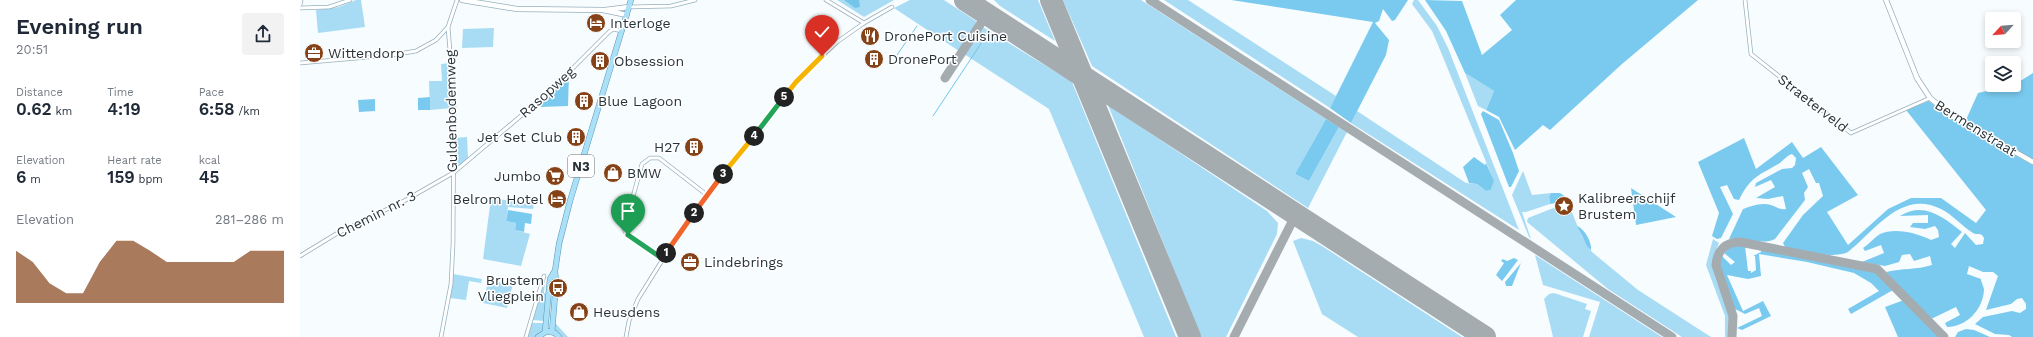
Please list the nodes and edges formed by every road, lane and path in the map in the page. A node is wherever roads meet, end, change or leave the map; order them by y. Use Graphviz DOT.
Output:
graph roads {
  1 [pos="302,0"];
  2 [pos="350,0"];
  3 [pos="457,0"];
  4 [pos="462,0"];
  5 [pos="631,0"];
  6 [pos="695,0"];
  7 [pos="826,0"];
  8 [pos="1745,0"];
  9 [pos="1886,0"];
  10 [pos="300,4"];
  11 [pos="629,7"];
  12 [pos="892,7"];
  13 [pos="300,8"];
  14 [pos="603,10"];
  15 [pos="627,15"];
  16 [pos="864,23"];
  17 [pos="448,28"];
  18 [pos="622,31"];
  19 [pos="300,63"];
  20 [pos="1930,98"];
  21 [pos="2033,162"];
  22 [pos="453,173"];
  23 [pos="707,195"];
  24 [pos="300,256"];
  25 [pos="663,259"];
  26 [pos="555,271"];
  27 [pos="544,276"];
  28 [pos="545,332"];
  29 [pos="552,332"];
  30 [pos="441,337"];
  31 [pos="526,337"];
  32 [pos="538,337"];
  33 [pos="559,337"];
  34 [pos="626,337"];
  1 -- 10 [label="street"];
  2 -- 13 [label="street"];
  3 -- 17 [label="street"];
  4 -- 14 [label="street"];
  5 -- 11 [label="main road, N3"];
  6 -- 11 [label="street"];
  7 -- 16 [label="street"];
  8 -- 20 [label="street, Straeterveld"];
  9 -- 20 [label="street, Bermenstraat"];
  11 -- 14 [label="street"];
  11 -- 15 [label="main road, N3"];
  12 -- 16 [label="street"];
  14 -- 15 [label="street"];
  15 -- 18 [label="main road, N3"];
  16 -- 23 [label="street"];
  17 -- 19 [label="street"];
  17 -- 22 [label="street, Guldenbodemweg"];
  18 -- 22 [label="street, Rasopweg"];
  18 -- 26 [label="main road, N3"];
  20 -- 21 [label="street, Bermenstraat"];
  22 -- 24 [label="street, Chemin nr. 3"];
  22 -- 30 [label="street, Guldenbodemweg"];
  23 -- 25 [label="street"];
  23 -- 25 [label="street"];
  25 -- 34 [label="street"];
  26 -- 28 [label="main road, N3"];
  26 -- 29 [label="main road, N3"];
  27 -- 31 [label="street"];
  28 -- 29 [label="main road"];
  28 -- 32 [label="main road"];
  29 -- 33 [label="main road"];
}
